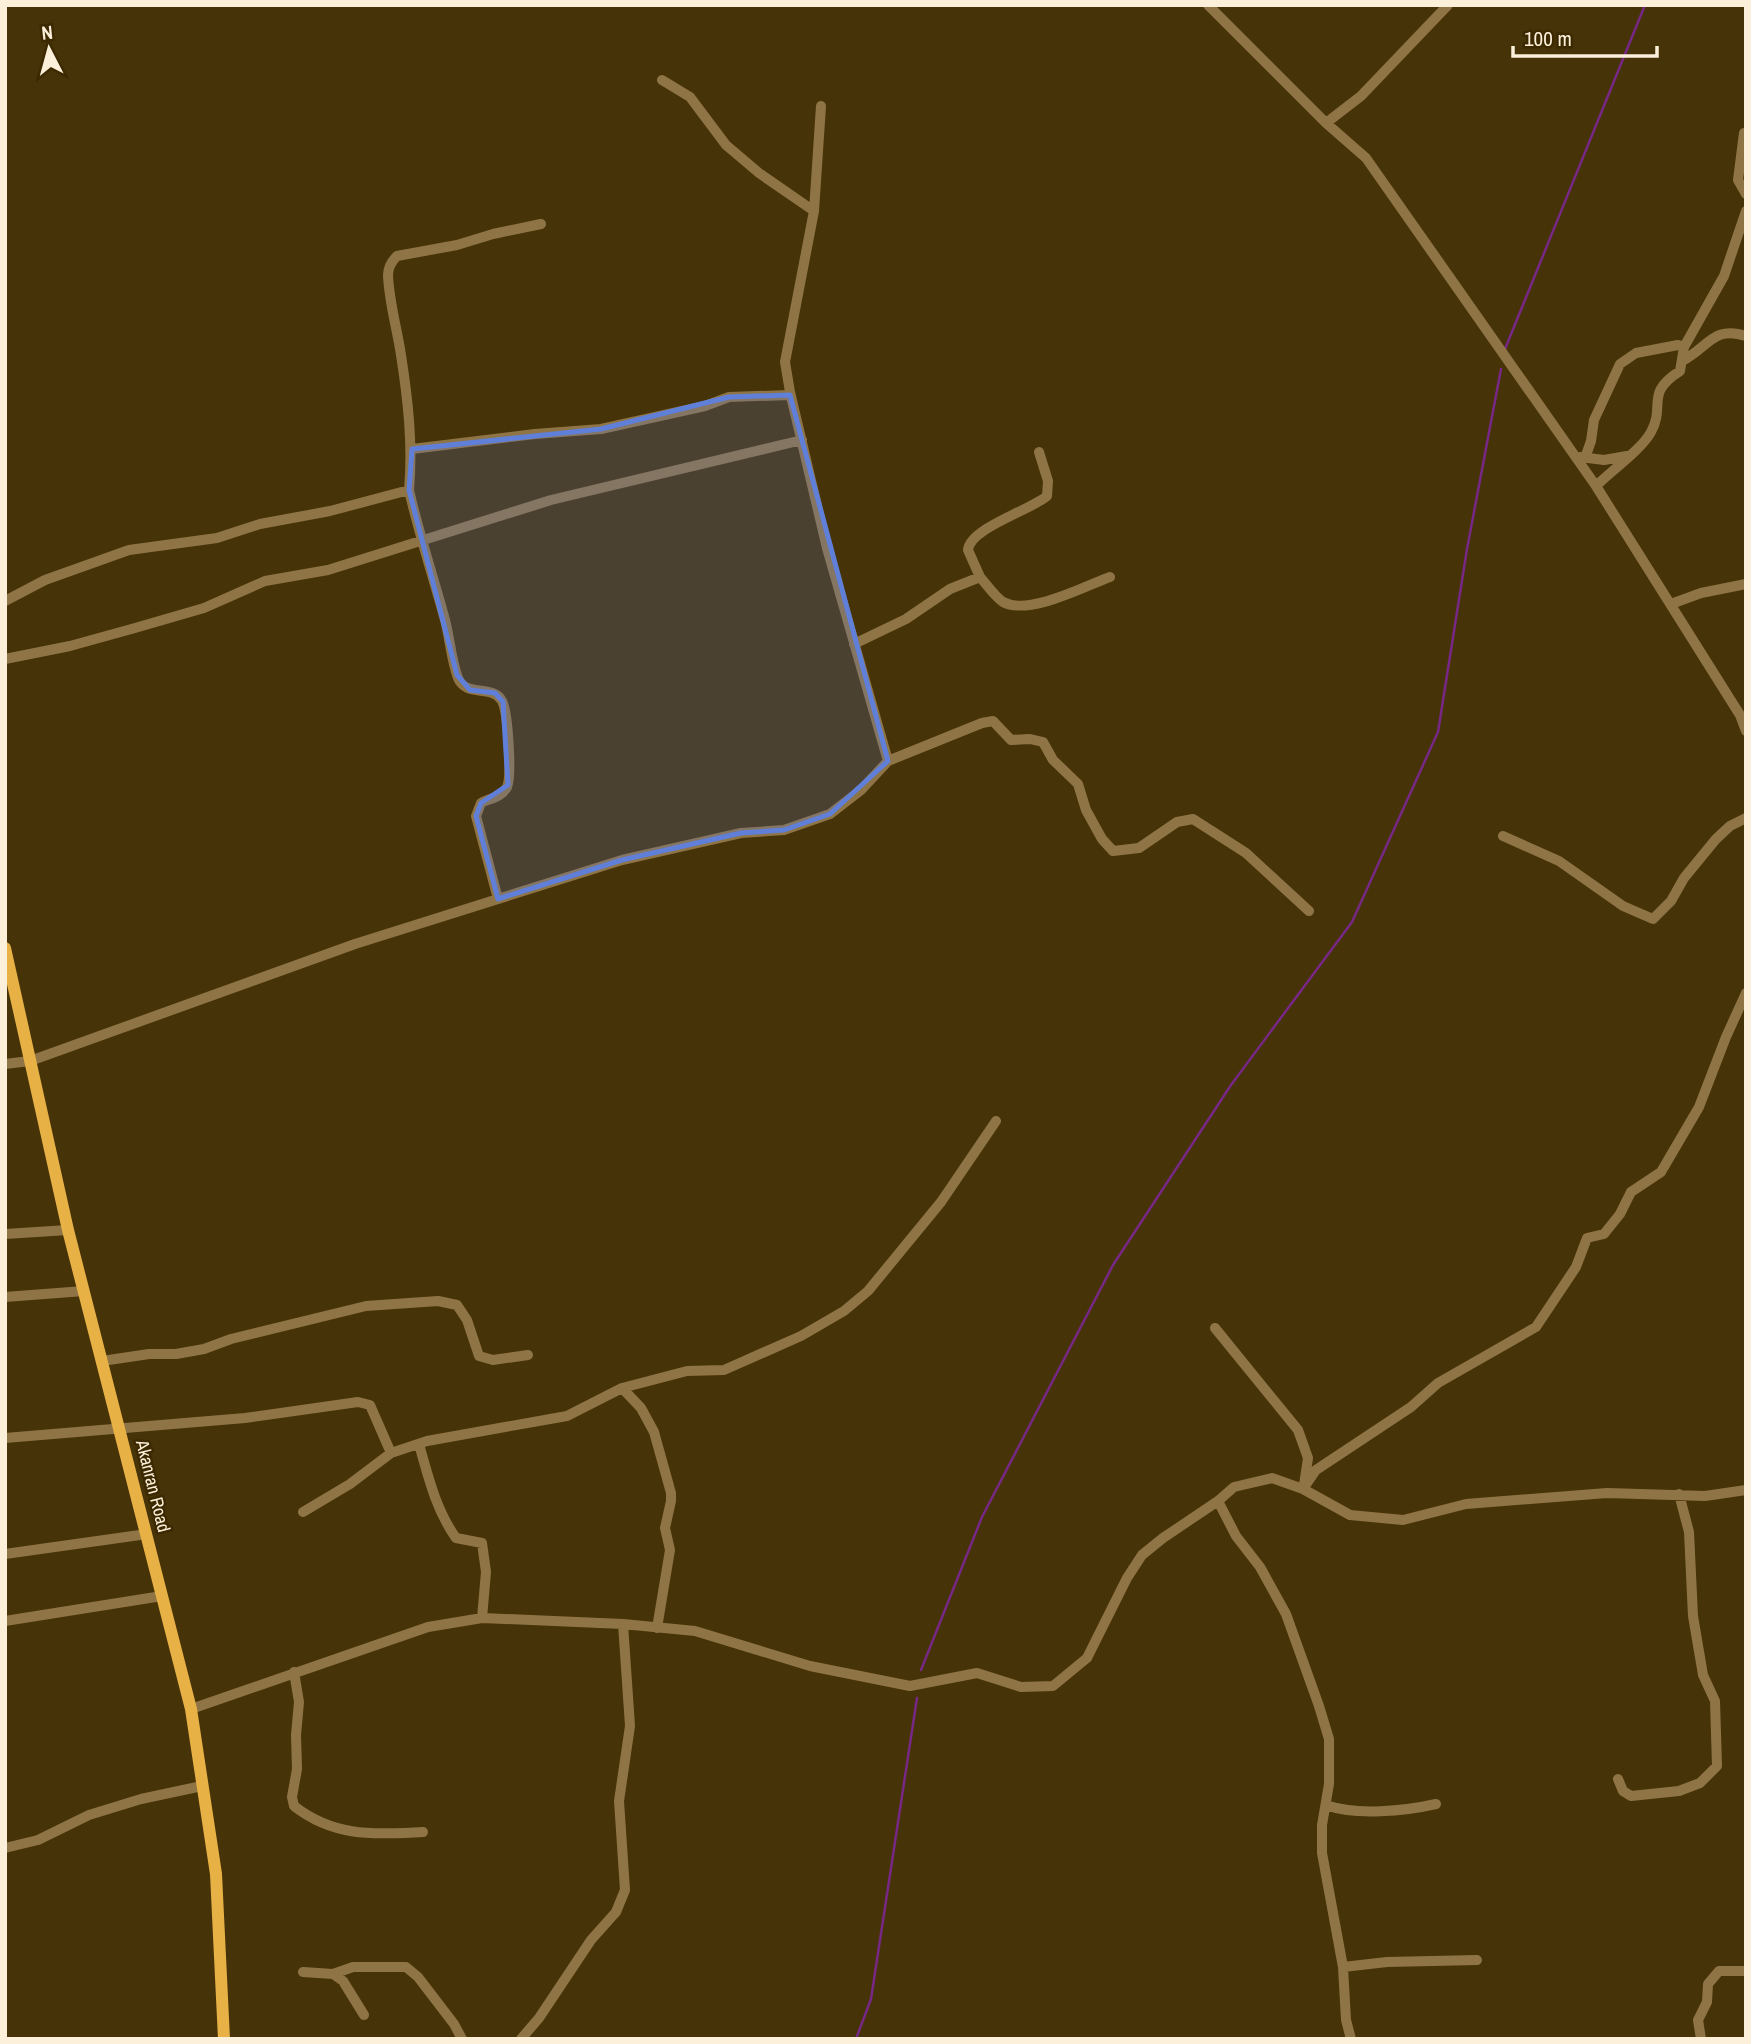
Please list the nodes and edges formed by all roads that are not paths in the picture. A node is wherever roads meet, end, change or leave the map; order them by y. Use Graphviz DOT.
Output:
graph roads {
  1 [pos="1208,5"];
  2 [pos="1448,5"];
  3 [pos="662,80"];
  4 [pos="821,106"];
  5 [pos="1326,123"];
  6 [pos="1744,133"];
  7 [pos="1746,194"];
  8 [pos="814,211"];
  9 [pos="1746,211"];
  10 [pos="541,224"];
  11 [pos="1746,335"];
  12 [pos="1684,347"];
  13 [pos="1682,361"];
  14 [pos="790,395"];
  15 [pos="802,440"];
  16 [pos="412,449"];
  17 [pos="1039,452"];
  18 [pos="1628,456"];
  19 [pos="1580,457"];
  20 [pos="1596,486"];
  21 [pos="409,490"];
  22 [pos="420,540"];
  23 [pos="1111,576"];
  24 [pos="980,578"];
  25 [pos="1746,584"];
  26 [pos="5,601"];
  27 [pos="1671,604"];
  28 [pos="854,644"];
  29 [pos="5,659"];
  30 [pos="1746,731"];
  31 [pos="888,761"];
  32 [pos="1746,818"];
  33 [pos="1503,836"];
  34 [pos="498,900"];
  35 [pos="1310,911"];
  36 [pos="5,948"];
  37 [pos="1746,993"];
  38 [pos="30,1060"];
  39 [pos="5,1064"];
  40 [pos="996,1121"];
  41 [pos="68,1230"];
  42 [pos="5,1234"];
  43 [pos="84,1291"];
  44 [pos="5,1297"];
  45 [pos="1215,1328"];
  46 [pos="528,1355"];
  47 [pos="102,1361"];
  48 [pos="622,1388"];
  49 [pos="120,1430"];
  50 [pos="5,1437"];
  51 [pos="419,1444"];
  52 [pos="391,1453"];
  53 [pos="1303,1489"];
  54 [pos="1746,1490"];
  55 [pos="1679,1493"];
  56 [pos="1218,1501"];
  57 [pos="303,1512"];
  58 [pos="147,1534"];
  59 [pos="5,1554"];
  60 [pos="162,1596"];
  61 [pos="482,1618"];
  62 [pos="5,1621"];
  63 [pos="623,1624"];
  64 [pos="657,1628"];
  65 [pos="294,1672"];
  66 [pos="191,1709"];
  67 [pos="1618,1779"];
  68 [pos="202,1786"];
  69 [pos="1436,1804"];
  70 [pos="1326,1805"];
  71 [pos="423,1832"];
  72 [pos="5,1848"];
  73 [pos="1477,1960"];
  74 [pos="1343,1967"];
  75 [pos="1746,1971"];
  76 [pos="303,1972"];
  77 [pos="333,1974"];
  78 [pos="365,2015"];
  79 [pos="224,2039"];
  80 [pos="462,2039"];
  81 [pos="521,2039"];
  82 [pos="1351,2039"];
  83 [pos="1701,2039"];
  1 -- 5 [label="street"];
  2 -- 5 [label="street"];
  3 -- 8 [label="street"];
  4 -- 8 [label="street"];
  5 -- 19 [label="street"];
  6 -- 7 [label="street"];
  8 -- 14 [label="street"];
  9 -- 12 [label="street"];
  10 -- 16 [label="street"];
  11 -- 13 [label="street"];
  12 -- 13 [label="street"];
  12 -- 19 [label="street"];
  13 -- 18 [label="street"];
  14 -- 15 [label="street"];
  14 -- 16 [label="street"];
  15 -- 22 [label="street"];
  15 -- 28 [label="street"];
  16 -- 21 [label="street"];
  17 -- 24 [label="street"];
  18 -- 19 [label="street"];
  18 -- 20 [label="street"];
  19 -- 20 [label="street"];
  20 -- 27 [label="street"];
  21 -- 22 [label="street"];
  21 -- 26 [label="street"];
  22 -- 29 [label="street"];
  22 -- 34 [label="street"];
  23 -- 24 [label="street"];
  24 -- 28 [label="street"];
  25 -- 27 [label="street"];
  27 -- 30 [label="street"];
  28 -- 31 [label="street"];
  31 -- 34 [label="street"];
  31 -- 35 [label="street"];
  32 -- 33 [label="street"];
  34 -- 38 [label="street"];
  36 -- 38 [label="main road, Akanran Road"];
  37 -- 53 [label="street"];
  38 -- 39 [label="street"];
  38 -- 41 [label="main road, Akanran Road"];
  40 -- 48 [label="street"];
  41 -- 42 [label="street"];
  41 -- 43 [label="main road, Akanran Road"];
  43 -- 44 [label="street"];
  43 -- 47 [label="main road, Akanran Road"];
  45 -- 53 [label="street"];
  46 -- 47 [label="street"];
  47 -- 49 [label="main road, Akanran Road"];
  48 -- 51 [label="street"];
  48 -- 64 [label="street"];
  49 -- 50 [label="street"];
  49 -- 52 [label="street"];
  49 -- 58 [label="main road, Akanran Road"];
  51 -- 52 [label="street"];
  51 -- 61 [label="street"];
  52 -- 57 [label="street"];
  53 -- 55 [label="street"];
  53 -- 56 [label="street"];
  54 -- 55 [label="street"];
  55 -- 67 [label="street"];
  56 -- 64 [label="street"];
  56 -- 70 [label="street"];
  58 -- 59 [label="street"];
  58 -- 60 [label="main road, Akanran Road"];
  60 -- 62 [label="street"];
  60 -- 66 [label="main road, Akanran Road"];
  61 -- 63 [label="street"];
  61 -- 65 [label="street"];
  63 -- 64 [label="street"];
  63 -- 81 [label="street"];
  65 -- 66 [label="street"];
  65 -- 71 [label="street"];
  66 -- 68 [label="main road, Akanran Road"];
  68 -- 72 [label="street"];
  68 -- 79 [label="main road, Akanran Road"];
  69 -- 70 [label="street"];
  70 -- 74 [label="street"];
  73 -- 74 [label="street"];
  74 -- 82 [label="street"];
  75 -- 83 [label="street"];
  76 -- 77 [label="street"];
  77 -- 78 [label="street"];
  77 -- 80 [label="street"];
}
